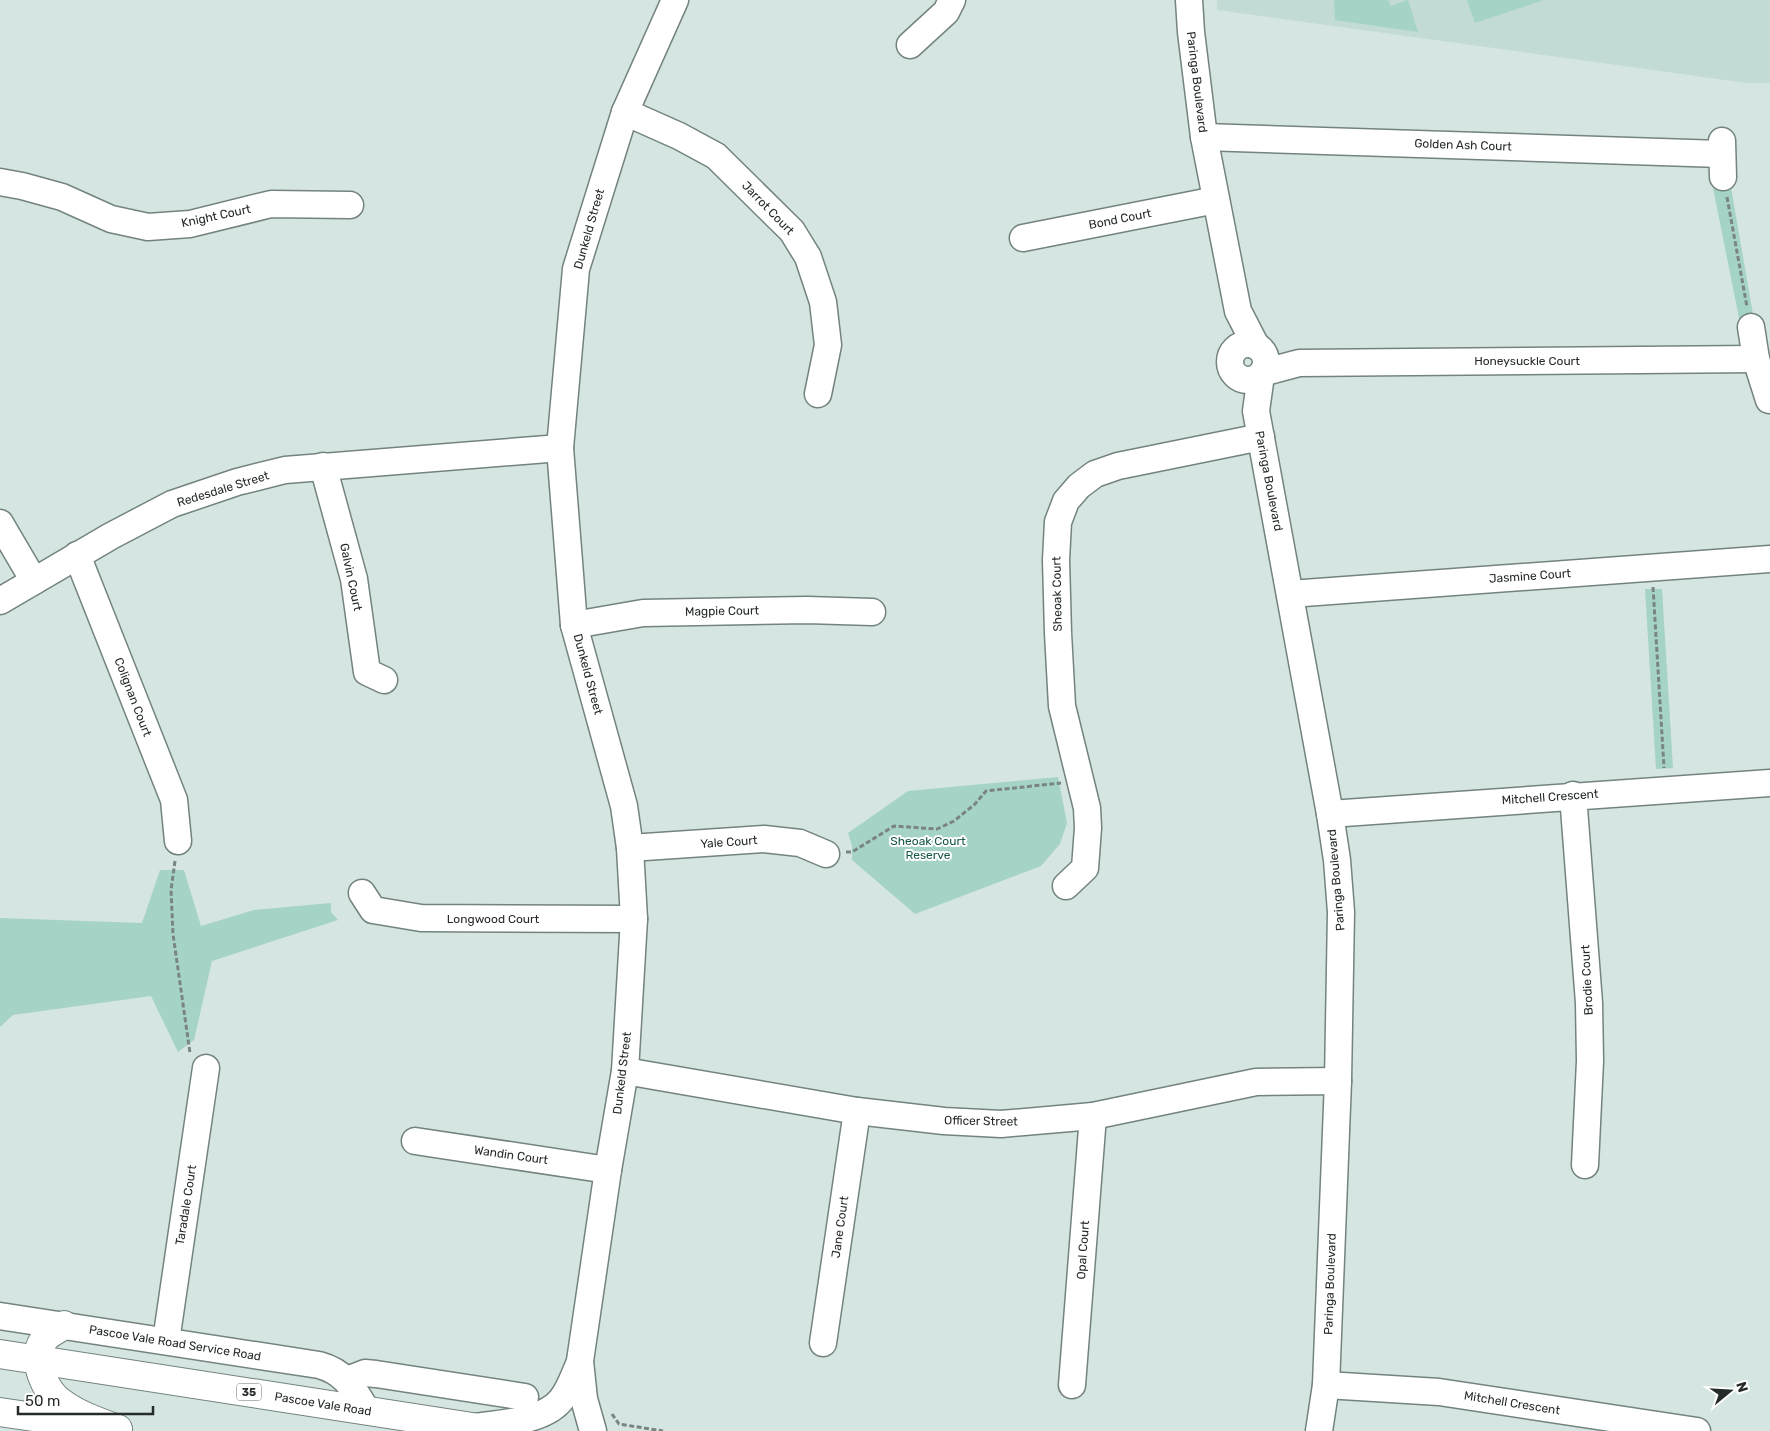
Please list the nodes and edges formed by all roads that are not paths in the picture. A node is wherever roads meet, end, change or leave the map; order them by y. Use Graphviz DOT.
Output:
graph roads {
  1 [pos="676,0"];
  2 [pos="952,0"];
  3 [pos="1189,0"];
  4 [pos="910,45"];
  5 [pos="625,112"];
  6 [pos="1204,136"];
  7 [pos="1722,157"];
  8 [pos="0,182"];
  9 [pos="1216,200"];
  10 [pos="350,205"];
  11 [pos="1019,238"];
  12 [pos="1751,327"];
  13 [pos="1756,359"];
  14 [pos="1251,362"];
  15 [pos="818,394"];
  16 [pos="1769,400"];
  17 [pos="1261,437"];
  18 [pos="560,448"];
  19 [pos="323,466"];
  20 [pos="0,523"];
  21 [pos="77,555"];
  22 [pos="1770,559"];
  23 [pos="34,581"];
  24 [pos="1290,594"];
  25 [pos="0,600"];
  26 [pos="872,612"];
  27 [pos="574,625"];
  28 [pos="384,680"];
  29 [pos="1770,782"];
  30 [pos="1573,795"];
  31 [pos="1330,814"];
  32 [pos="178,841"];
  33 [pos="630,848"];
  34 [pos="826,854"];
  35 [pos="1066,886"];
  36 [pos="362,893"];
  37 [pos="634,919"];
  38 [pos="625,1071"];
  39 [pos="205,1077"];
  40 [pos="1338,1081"];
  41 [pos="857,1111"];
  42 [pos="1093,1116"];
  43 [pos="415,1141"];
  44 [pos="608,1170"];
  45 [pos="1585,1170"];
  46 [pos="0,1316"];
  47 [pos="64,1326"];
  48 [pos="166,1341"];
  49 [pos="823,1343"];
  50 [pos="0,1354"];
  51 [pos="38,1360"];
  52 [pos="580,1361"];
  53 [pos="346,1380"];
  54 [pos="1072,1385"];
  55 [pos="1326,1386"];
  56 [pos="525,1397"];
  57 [pos="367,1411"];
  58 [pos="0,1412"];
  59 [pos="124,1430"];
  60 [pos="475,1430"];
  61 [pos="593,1431"];
  62 [pos="1319,1431"];
  63 [pos="1333,1431"];
  64 [pos="1697,1431"];
  1 -- 5 [label="street, Dunkeld Street"];
  2 -- 4 [label="street"];
  3 -- 6 [label="street, Paringa Boulevard"];
  5 -- 15 [label="street, Jarrot Court"];
  5 -- 18 [label="street, Dunkeld Street"];
  6 -- 7 [label="street, Golden Ash Court"];
  6 -- 9 [label="street, Paringa Boulevard"];
  8 -- 10 [label="street, Knight Court"];
  9 -- 11 [label="street, Bond Court"];
  9 -- 14 [label="street, Paringa Boulevard"];
  12 -- 13 [label="street"];
  13 -- 14 [label="street, Honeysuckle Court"];
  13 -- 16 [label="street"];
  14 -- 17 [label="street, Paringa Boulevard"];
  17 -- 24 [label="street, Paringa Boulevard"];
  17 -- 35 [label="street, Sheoak Court"];
  18 -- 19 [label="street, Redesdale Street"];
  18 -- 27 [label="street, Dunkeld Street"];
  19 -- 21 [label="street, Redesdale Street"];
  19 -- 28 [label="street, Galvin Court"];
  20 -- 23 [label="street"];
  21 -- 23 [label="street, Redesdale Street"];
  21 -- 32 [label="street, Colignan Court"];
  22 -- 24 [label="street, Jasmine Court"];
  23 -- 25 [label="street, Redesdale Street"];
  24 -- 31 [label="street, Paringa Boulevard"];
  26 -- 27 [label="street, Magpie Court"];
  27 -- 33 [label="street, Dunkeld Street"];
  29 -- 30 [label="street, Mitchell Crescent"];
  30 -- 31 [label="street, Mitchell Crescent"];
  30 -- 45 [label="street, Brodie Court"];
  31 -- 40 [label="street, Paringa Boulevard"];
  33 -- 34 [label="street, Yale Court"];
  33 -- 37 [label="street, Dunkeld Street"];
  36 -- 37 [label="street, Longwood Court"];
  37 -- 38 [label="street, Dunkeld Street"];
  38 -- 41 [label="street, Officer Street"];
  38 -- 44 [label="street, Dunkeld Street"];
  39 -- 48 [label="street, Taradale Court"];
  40 -- 42 [label="street, Officer Street"];
  40 -- 55 [label="street, Paringa Boulevard"];
  41 -- 42 [label="street, Officer Street"];
  41 -- 49 [label="street, Jane Court"];
  42 -- 54 [label="street, Opal Court"];
  43 -- 44 [label="street, Wandin Court"];
  44 -- 52 [label="street, Dunkeld Street"];
  46 -- 47 [label="street, Pascoe Vale Road Service Road"];
  47 -- 48 [label="street, Pascoe Vale Road Service Road"];
  47 -- 51 [label="main road"];
  48 -- 53 [label="street, Pascoe Vale Road Service Road"];
  50 -- 51 [label="main road, Pascoe Vale Road / 35"];
  51 -- 57 [label="main road, Pascoe Vale Road / 35"];
  51 -- 59 [label="main road"];
  52 -- 60 [label="street, Dunkeld Street"];
  52 -- 61 [label="street, Dunkeld Street"];
  53 -- 56 [label="street"];
  53 -- 57 [label="street, Pascoe Vale Road Service Road"];
  55 -- 62 [label="street, Paringa Boulevard"];
  55 -- 63 [label="street, Paringa Boulevard"];
  55 -- 64 [label="street, Mitchell Crescent"];
  57 -- 60 [label="main road, Pascoe Vale Road / 35"];
  58 -- 59 [label="main road"];
}
